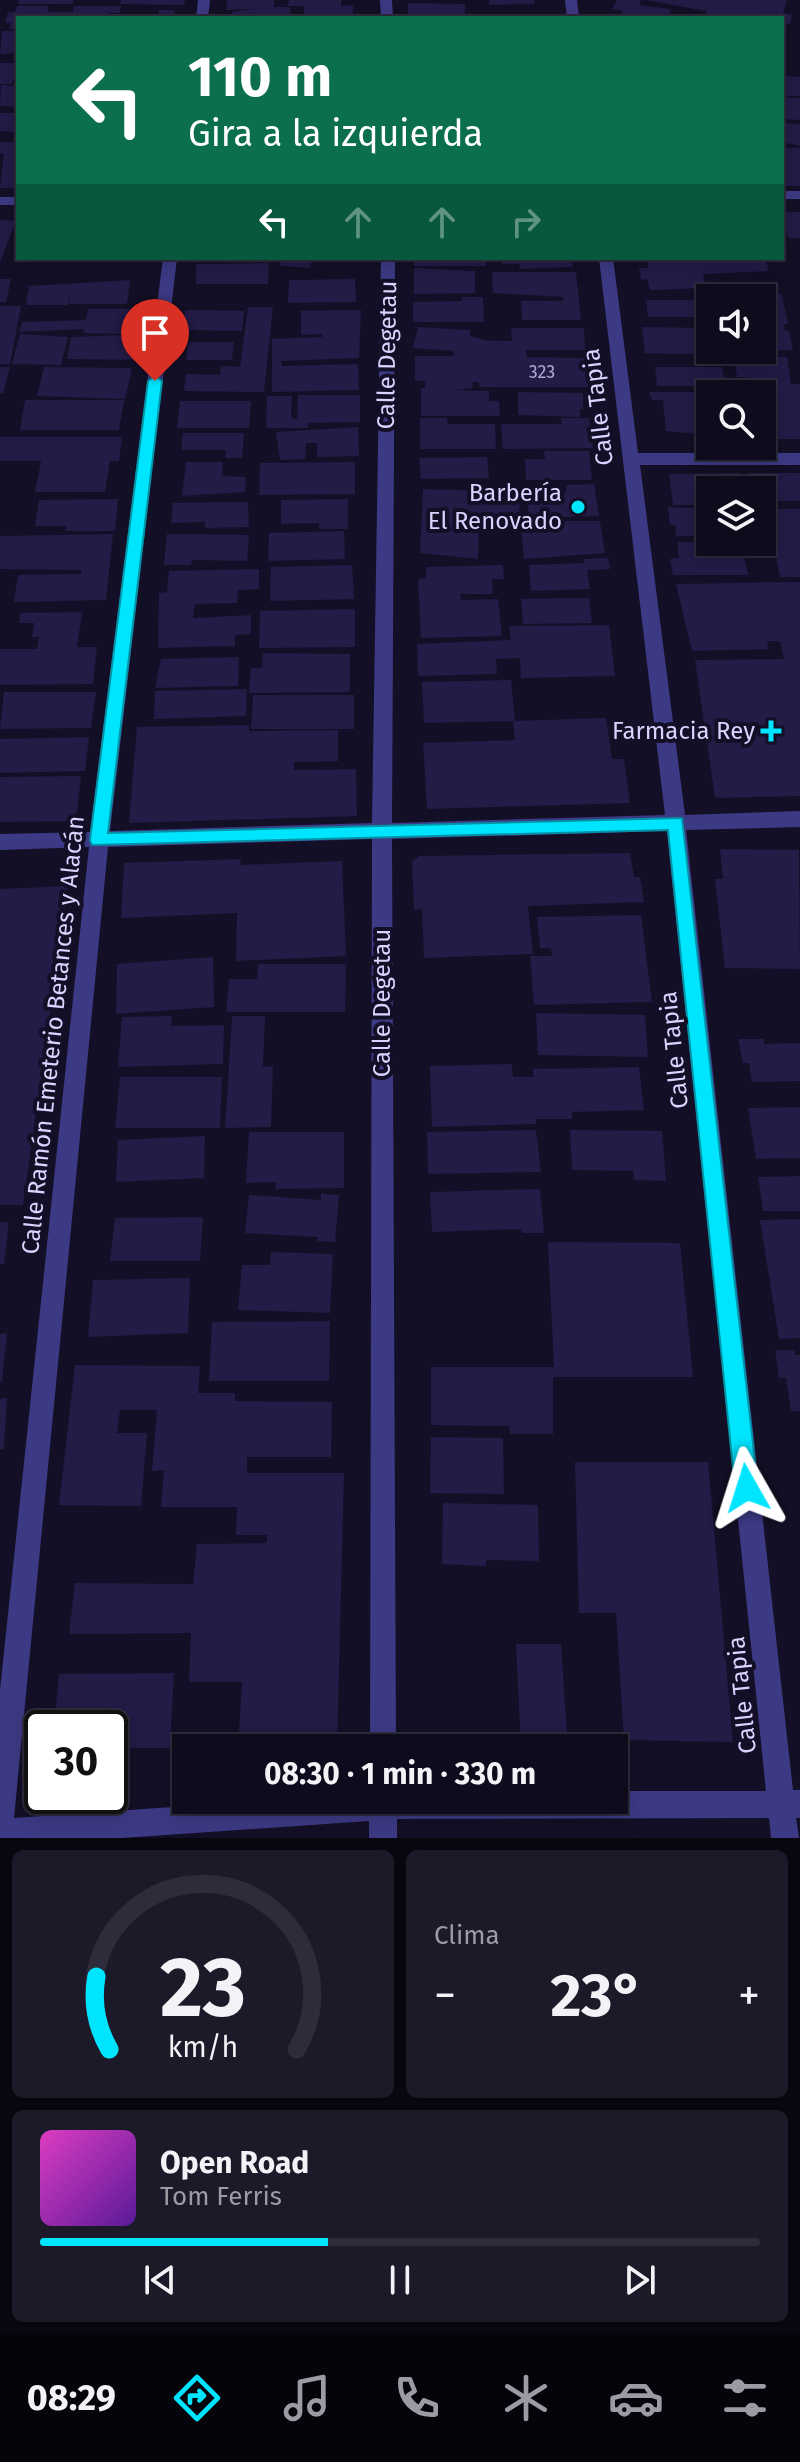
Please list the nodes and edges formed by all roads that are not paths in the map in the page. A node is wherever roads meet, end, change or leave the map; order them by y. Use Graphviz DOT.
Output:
graph roads {
  1 [pos="170,260"];
  2 [pos="388,260"];
  3 [pos="606,260"];
  4 [pos="630,459"];
  5 [pos="800,459"];
  6 [pos="800,819"];
  7 [pos="676,823"];
  8 [pos="382,830"];
  9 [pos="99,840"];
  10 [pos="0,842"];
  11 [pos="383,1734"];
  12 [pos="628,1804"];
  13 [pos="790,1805"];
  14 [pos="243,1814"];
  15 [pos="383,1814"];
  16 [pos="0,1819"];
  17 [pos="0,1833"];
  18 [pos="383,1838"];
  19 [pos="785,1838"];
  1 -- 9 [label="street, Calle Ramón Emeterio Betances y Alacán"];
  2 -- 8 [label="street, Calle Degetau"];
  3 -- 4 [label="street, Calle Tapia"];
  4 -- 5 [label="street"];
  4 -- 7 [label="street, Calle Tapia"];
  6 -- 7 [label="street"];
  7 -- 8 [label="street"];
  7 -- 13 [label="street, Calle Tapia"];
  8 -- 9 [label="street"];
  8 -- 11 [label="street, Calle Degetau"];
  9 -- 10 [label="street"];
  9 -- 16 [label="street, Calle Ramón Emeterio Betances y Alacán"];
  12 -- 13 [label="street"];
  13 -- 19 [label="street, Calle Tapia"];
  14 -- 17 [label="street"];
  15 -- 18 [label="street"];
}
